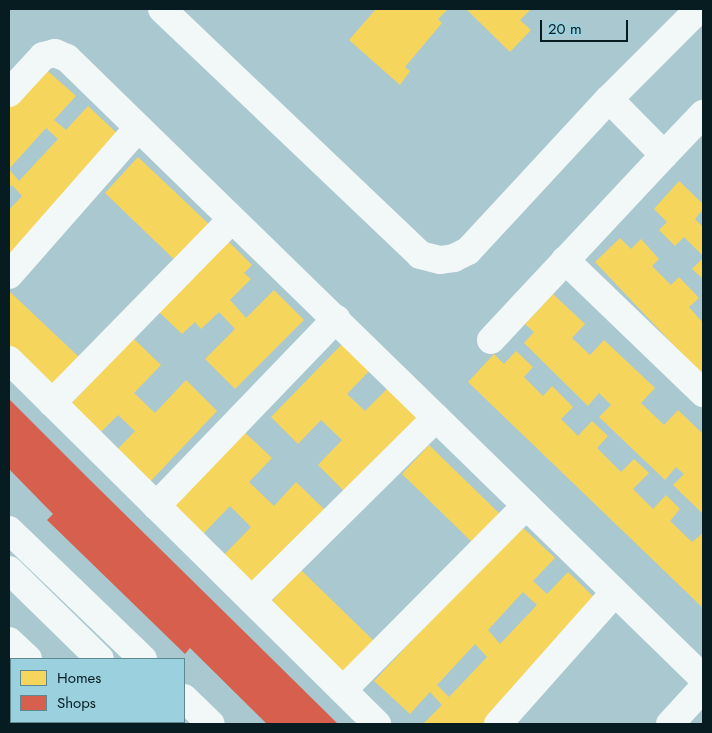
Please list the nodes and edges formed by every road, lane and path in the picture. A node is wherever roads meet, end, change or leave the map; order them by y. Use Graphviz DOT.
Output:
graph roads {
  1 [pos="162,9"];
  2 [pos="699,9"];
  3 [pos="9,93"];
  4 [pos="609,98"];
  5 [pos="699,127"];
  6 [pos="138,128"];
  7 [pos="664,155"];
  8 [pos="232,219"];
  9 [pos="565,260"];
  10 [pos="9,275"];
  11 [pos="336,319"];
  12 [pos="491,340"];
  13 [pos="9,360"];
  14 [pos="703,393"];
  15 [pos="52,403"];
  16 [pos="436,418"];
  17 [pos="156,506"];
  18 [pos="526,506"];
  19 [pos="9,530"];
  20 [pos="9,570"];
  21 [pos="615,592"];
  22 [pos="252,600"];
  23 [pos="9,641"];
  24 [pos="27,658"];
  25 [pos="99,658"];
  26 [pos="142,658"];
  27 [pos="703,678"];
  28 [pos="703,688"];
  29 [pos="343,690"];
  30 [pos="185,699"];
  31 [pos="211,724"];
  32 [pos="377,724"];
  33 [pos="498,724"];
  34 [pos="670,724"];
  1 -- 4 [label="street"];
  2 -- 4 [label="street"];
  3 -- 6 [label="street"];
  4 -- 7 [label="street"];
  5 -- 7 [label="street"];
  6 -- 8 [label="street"];
  6 -- 10 [label="street"];
  7 -- 9 [label="street"];
  8 -- 11 [label="street"];
  8 -- 15 [label="street"];
  9 -- 12 [label="street"];
  9 -- 14 [label="street"];
  11 -- 16 [label="street"];
  11 -- 17 [label="street"];
  13 -- 15 [label="street"];
  15 -- 17 [label="street"];
  16 -- 18 [label="street"];
  16 -- 22 [label="street"];
  17 -- 22 [label="street"];
  18 -- 21 [label="street"];
  18 -- 29 [label="street"];
  19 -- 26 [label="street"];
  20 -- 25 [label="street"];
  21 -- 27 [label="street"];
  21 -- 33 [label="street"];
  22 -- 29 [label="street"];
  23 -- 24 [label="street"];
  28 -- 34 [label="street"];
  29 -- 32 [label="street"];
  30 -- 31 [label="street"];
}
